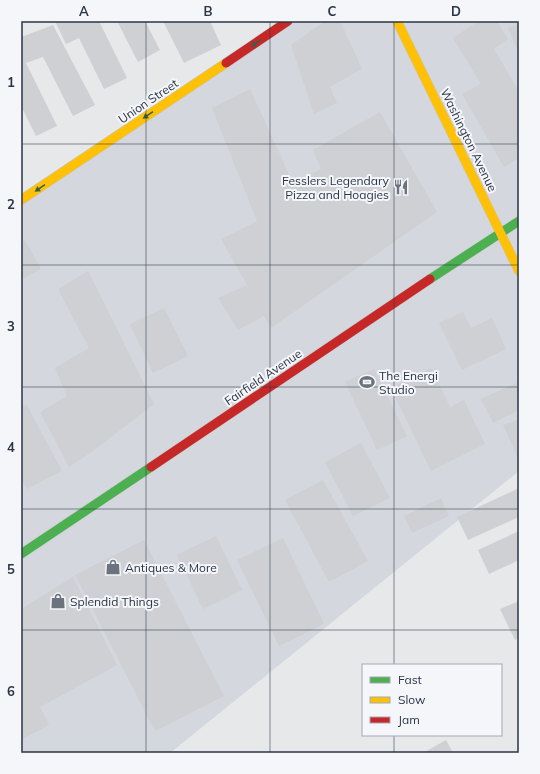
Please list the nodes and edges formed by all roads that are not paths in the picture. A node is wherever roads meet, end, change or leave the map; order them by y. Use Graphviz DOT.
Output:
graph roads {
  1 [pos="288,21"];
  2 [pos="397,21"];
  3 [pos="21,200"];
  4 [pos="519,221"];
  5 [pos="501,233"];
  6 [pos="519,270"];
  7 [pos="21,554"];
  1 -- 3 [label="street, Union Street, one-way"];
  2 -- 5 [label="street, Washington Avenue"];
  4 -- 5 [label="street, Fairfield Avenue"];
  5 -- 6 [label="street, Washington Avenue"];
  5 -- 7 [label="street, Fairfield Avenue"];
}
